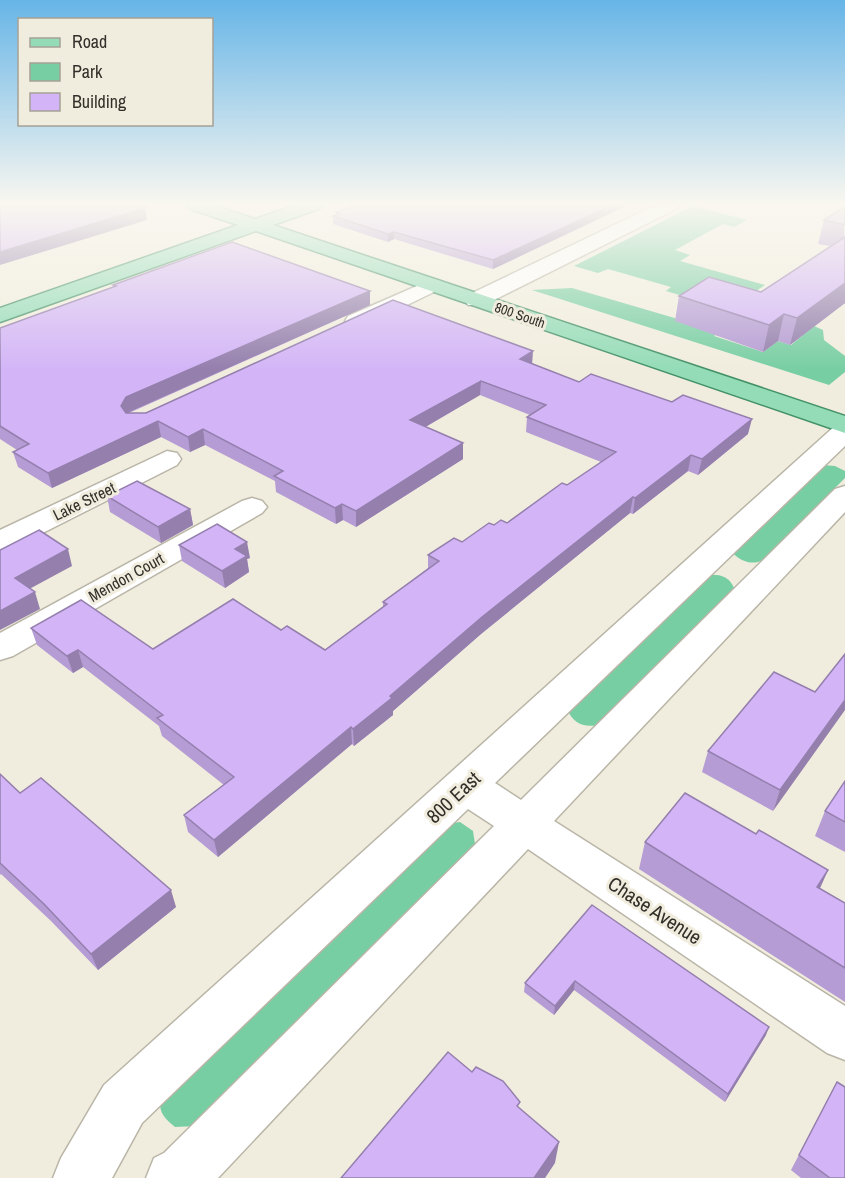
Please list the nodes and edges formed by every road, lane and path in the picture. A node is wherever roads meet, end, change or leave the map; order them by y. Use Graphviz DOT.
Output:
graph roads {
  1 [pos="156,260"];
  2 [pos="359,260"];
  3 [pos="558,260"];
  4 [pos="433,285"];
  5 [pos="476,300"];
  6 [pos="0,315"];
  7 [pos="333,331"];
  8 [pos="845,425"];
  9 [pos="845,432"];
  10 [pos="167,459"];
  11 [pos="845,495"];
  12 [pos="252,507"];
  13 [pos="0,542"];
  14 [pos="711,556"];
  15 [pos="763,579"];
  16 [pos="0,648"];
  17 [pos="465,785"];
  18 [pos="524,824"];
  19 [pos="845,1035"];
  20 [pos="81,1178"];
  21 [pos="174,1178"];
  1 -- 6 [label="main road"];
  2 -- 4 [label="main road, 800 South"];
  3 -- 5 [label="street"];
  4 -- 5 [label="main road, 800 South"];
  4 -- 7 [label="street"];
  5 -- 8 [label="main road, 800 South"];
  9 -- 14 [label="street, 800 East"];
  10 -- 13 [label="street, Lake Street"];
  11 -- 15 [label="street"];
  12 -- 16 [label="street, Mendon Court"];
  14 -- 15 [label="street"];
  14 -- 17 [label="street, 800 East"];
  15 -- 18 [label="street"];
  17 -- 18 [label="street, Chase Avenue"];
  17 -- 20 [label="street, 800 East"];
  18 -- 19 [label="street, Chase Avenue"];
  18 -- 21 [label="street"];
}
